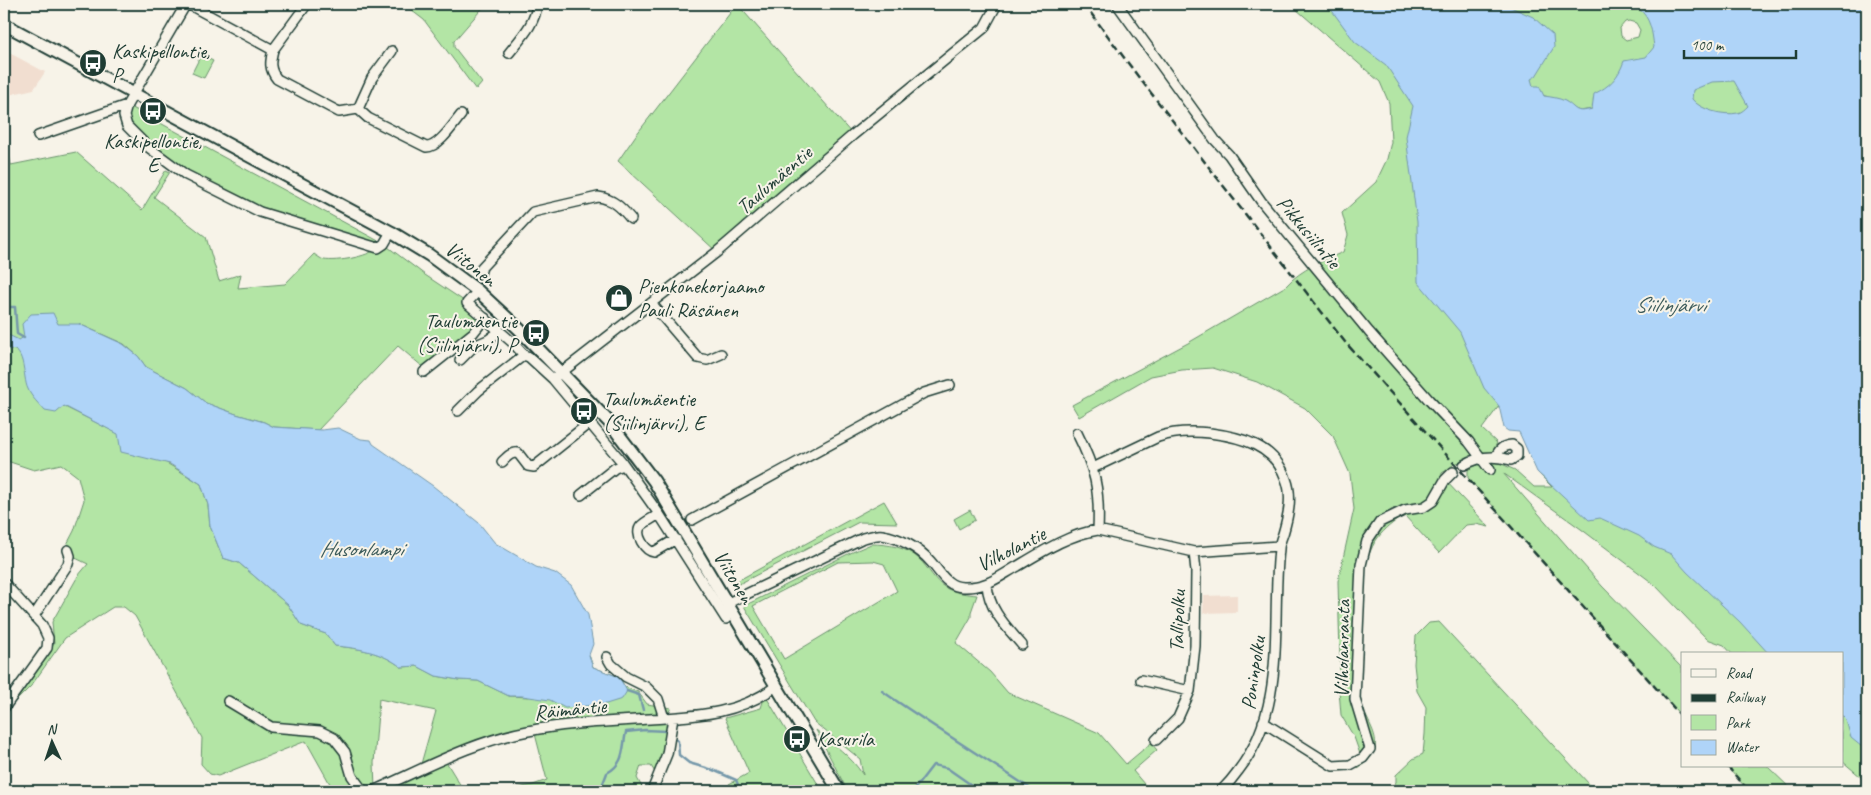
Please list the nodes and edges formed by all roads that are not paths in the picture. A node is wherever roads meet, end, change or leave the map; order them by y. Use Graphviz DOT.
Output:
graph roads {
  1 [pos="187,4"];
  2 [pos="307,4"];
  3 [pos="537,4"];
  4 [pos="997,4"];
  5 [pos="1116,4"];
  6 [pos="4,24"];
  7 [pos="273,50"];
  8 [pos="392,51"];
  9 [pos="509,53"];
  10 [pos="134,93"];
  11 [pos="127,105"];
  12 [pos="358,109"];
  13 [pos="461,115"];
  14 [pos="38,136"];
  15 [pos="630,219"];
  16 [pos="391,232"];
  17 [pos="479,277"];
  18 [pos="478,291"];
  19 [pos="651,302"];
  20 [pos="485,318"];
  21 [pos="500,331"];
  22 [pos="720,354"];
  23 [pos="524,355"];
  24 [pos="460,360"];
  25 [pos="424,372"];
  26 [pos="562,372"];
  27 [pos="553,379"];
  28 [pos="950,385"];
  29 [pos="458,411"];
  30 [pos="588,424"];
  31 [pos="1077,433"];
  32 [pos="1496,456"];
  33 [pos="1483,458"];
  34 [pos="502,462"];
  35 [pos="624,465"];
  36 [pos="1464,465"];
  37 [pos="1093,468"];
  38 [pos="1490,470"];
  39 [pos="1453,472"];
  40 [pos="581,495"];
  41 [pos="659,514"];
  42 [pos="692,520"];
  43 [pos="1098,530"];
  44 [pos="676,539"];
  45 [pos="1279,546"];
  46 [pos="68,550"];
  47 [pos="1194,552"];
  48 [pos="4,583"];
  49 [pos="987,584"];
  50 [pos="728,603"];
  51 [pos="34,616"];
  52 [pos="726,619"];
  53 [pos="1022,645"];
  54 [pos="607,657"];
  55 [pos="1141,680"];
  56 [pos="776,686"];
  57 [pos="1190,691"];
  58 [pos="228,702"];
  59 [pos="4,708"];
  60 [pos="669,718"];
  61 [pos="1263,722"];
  62 [pos="1156,740"];
  63 [pos="363,791"];
  64 [pos="372,791"];
  65 [pos="652,791"];
  66 [pos="839,791"];
  67 [pos="1221,791"];
  1 -- 7 [label="street"];
  1 -- 10 [label="street"];
  2 -- 7 [label="street"];
  3 -- 9 [label="street"];
  4 -- 19 [label="street, Taulumäentie"];
  5 -- 33 [label="street, Pikkusiilintie"];
  6 -- 10 [label="main road, Viitonen"];
  7 -- 12 [label="street"];
  8 -- 12 [label="street"];
  10 -- 11 [label="street"];
  10 -- 16 [label="main road, Viitonen"];
  11 -- 14 [label="street"];
  11 -- 16 [label="street"];
  12 -- 13 [label="street"];
  15 -- 17 [label="street"];
  16 -- 18 [label="main road, Viitonen"];
  18 -- 20 [label="street"];
  18 -- 26 [label="main road, Viitonen"];
  19 -- 22 [label="street"];
  19 -- 26 [label="street, Taulumäentie"];
  20 -- 21 [label="street"];
  20 -- 25 [label="street"];
  21 -- 23 [label="street"];
  21 -- 24 [label="street"];
  23 -- 27 [label="street"];
  23 -- 29 [label="street"];
  26 -- 27 [label="street, Taulumäentie"];
  26 -- 50 [label="main road, Viitonen"];
  27 -- 30 [label="street"];
  28 -- 42 [label="street"];
  30 -- 34 [label="street"];
  30 -- 35 [label="street"];
  31 -- 37 [label="street"];
  32 -- 33 [label="street"];
  33 -- 36 [label="street"];
  33 -- 38 [label="street, Pikkusiilintie"];
  35 -- 40 [label="street"];
  35 -- 41 [label="street"];
  37 -- 43 [label="street"];
  37 -- 45 [label="street, Poninpolku"];
  39 -- 61 [label="street, Vilholanranta"];
  41 -- 44 [label="street"];
  41 -- 44 [label="street"];
  43 -- 47 [label="street, Vilholantie"];
  43 -- 49 [label="street, Vilholantie"];
  44 -- 52 [label="street"];
  45 -- 47 [label="street, Vilholantie"];
  45 -- 61 [label="street, Poninpolku"];
  46 -- 51 [label="street"];
  47 -- 57 [label="street, Tallipolku"];
  48 -- 51 [label="street"];
  49 -- 50 [label="street, Vilholantie"];
  49 -- 53 [label="street"];
  50 -- 56 [label="main road, Viitonen"];
  51 -- 59 [label="street"];
  54 -- 60 [label="street"];
  55 -- 57 [label="street"];
  56 -- 60 [label="street, Räimäntie"];
  56 -- 66 [label="main road, Viitonen"];
  57 -- 62 [label="street, Tallipolku"];
  58 -- 63 [label="street"];
  60 -- 64 [label="street, Räimäntie"];
  60 -- 65 [label="street"];
  61 -- 67 [label="street, Poninpolku"];
}
